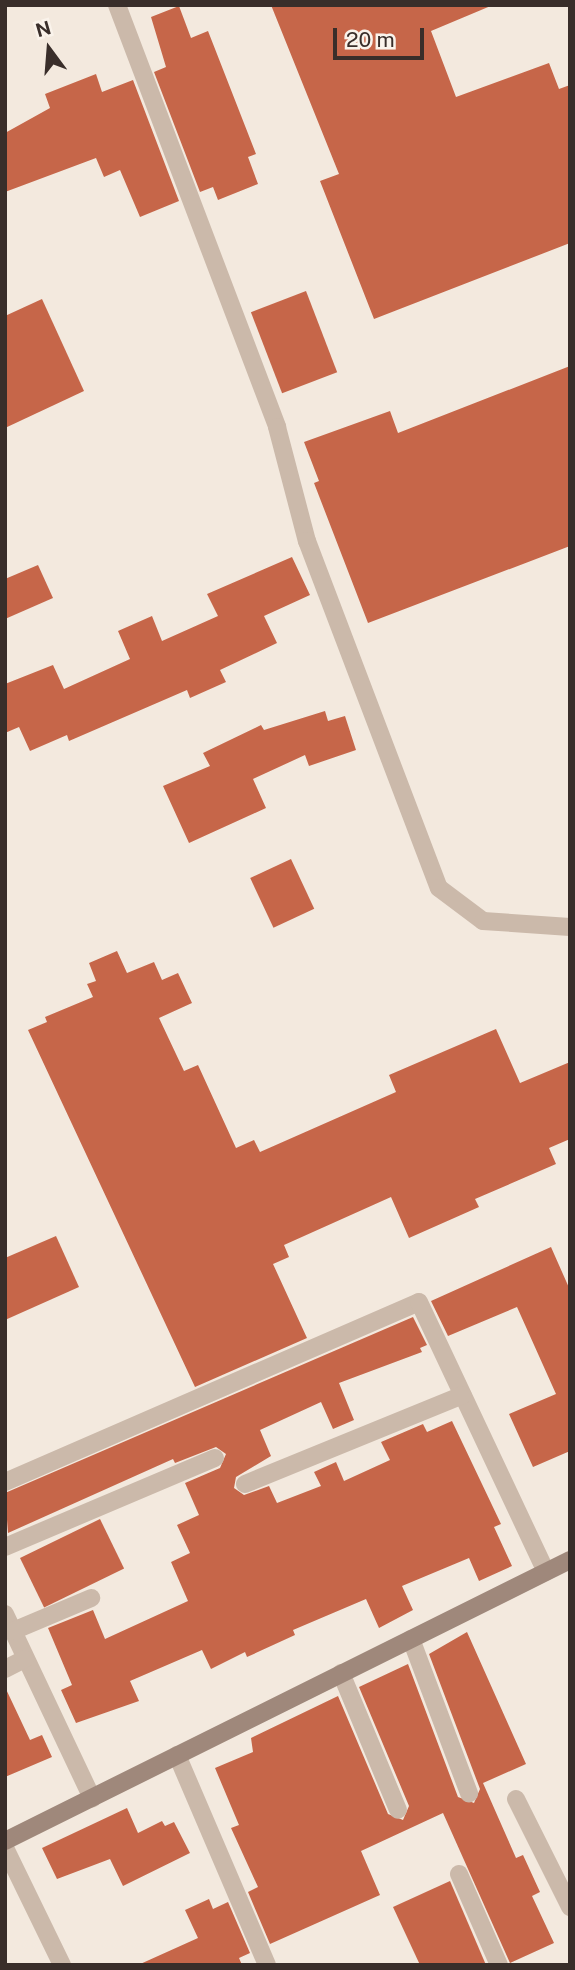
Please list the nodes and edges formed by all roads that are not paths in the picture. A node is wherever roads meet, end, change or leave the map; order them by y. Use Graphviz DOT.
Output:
graph roads {
  1 [pos="117,5"];
  2 [pos="570,927"];
  3 [pos="463,1395"];
  4 [pos="215,1458"];
  5 [pos="5,1482"];
  6 [pos="245,1484"];
  7 [pos="5,1548"];
  8 [pos="570,1560"];
  9 [pos="546,1572"];
  10 [pos="92,1598"];
  11 [pos="5,1614"];
  12 [pos="13,1631"];
  13 [pos="411,1639"];
  14 [pos="25,1659"];
  15 [pos="5,1669"];
  16 [pos="341,1673"];
  17 [pos="177,1755"];
  18 [pos="470,1793"];
  19 [pos="92,1798"];
  20 [pos="516,1799"];
  21 [pos="398,1810"];
  22 [pos="5,1841"];
  23 [pos="5,1848"];
  24 [pos="459,1874"];
  25 [pos="570,1908"];
  26 [pos="62,1965"];
  27 [pos="267,1965"];
  28 [pos="499,1965"];
  1 -- 2 [label="street"];
  3 -- 5 [label="street"];
  3 -- 6 [label="street"];
  3 -- 9 [label="street"];
  4 -- 7 [label="street"];
  8 -- 9 [label="street"];
  9 -- 13 [label="street"];
  10 -- 12 [label="street"];
  11 -- 12 [label="street"];
  12 -- 14 [label="street"];
  13 -- 16 [label="street"];
  13 -- 18 [label="street"];
  14 -- 15 [label="street"];
  14 -- 19 [label="street"];
  16 -- 17 [label="street"];
  16 -- 21 [label="street"];
  17 -- 19 [label="street"];
  17 -- 27 [label="street"];
  19 -- 22 [label="street"];
  20 -- 25 [label="street"];
  23 -- 26 [label="street"];
  24 -- 28 [label="street"];
}
